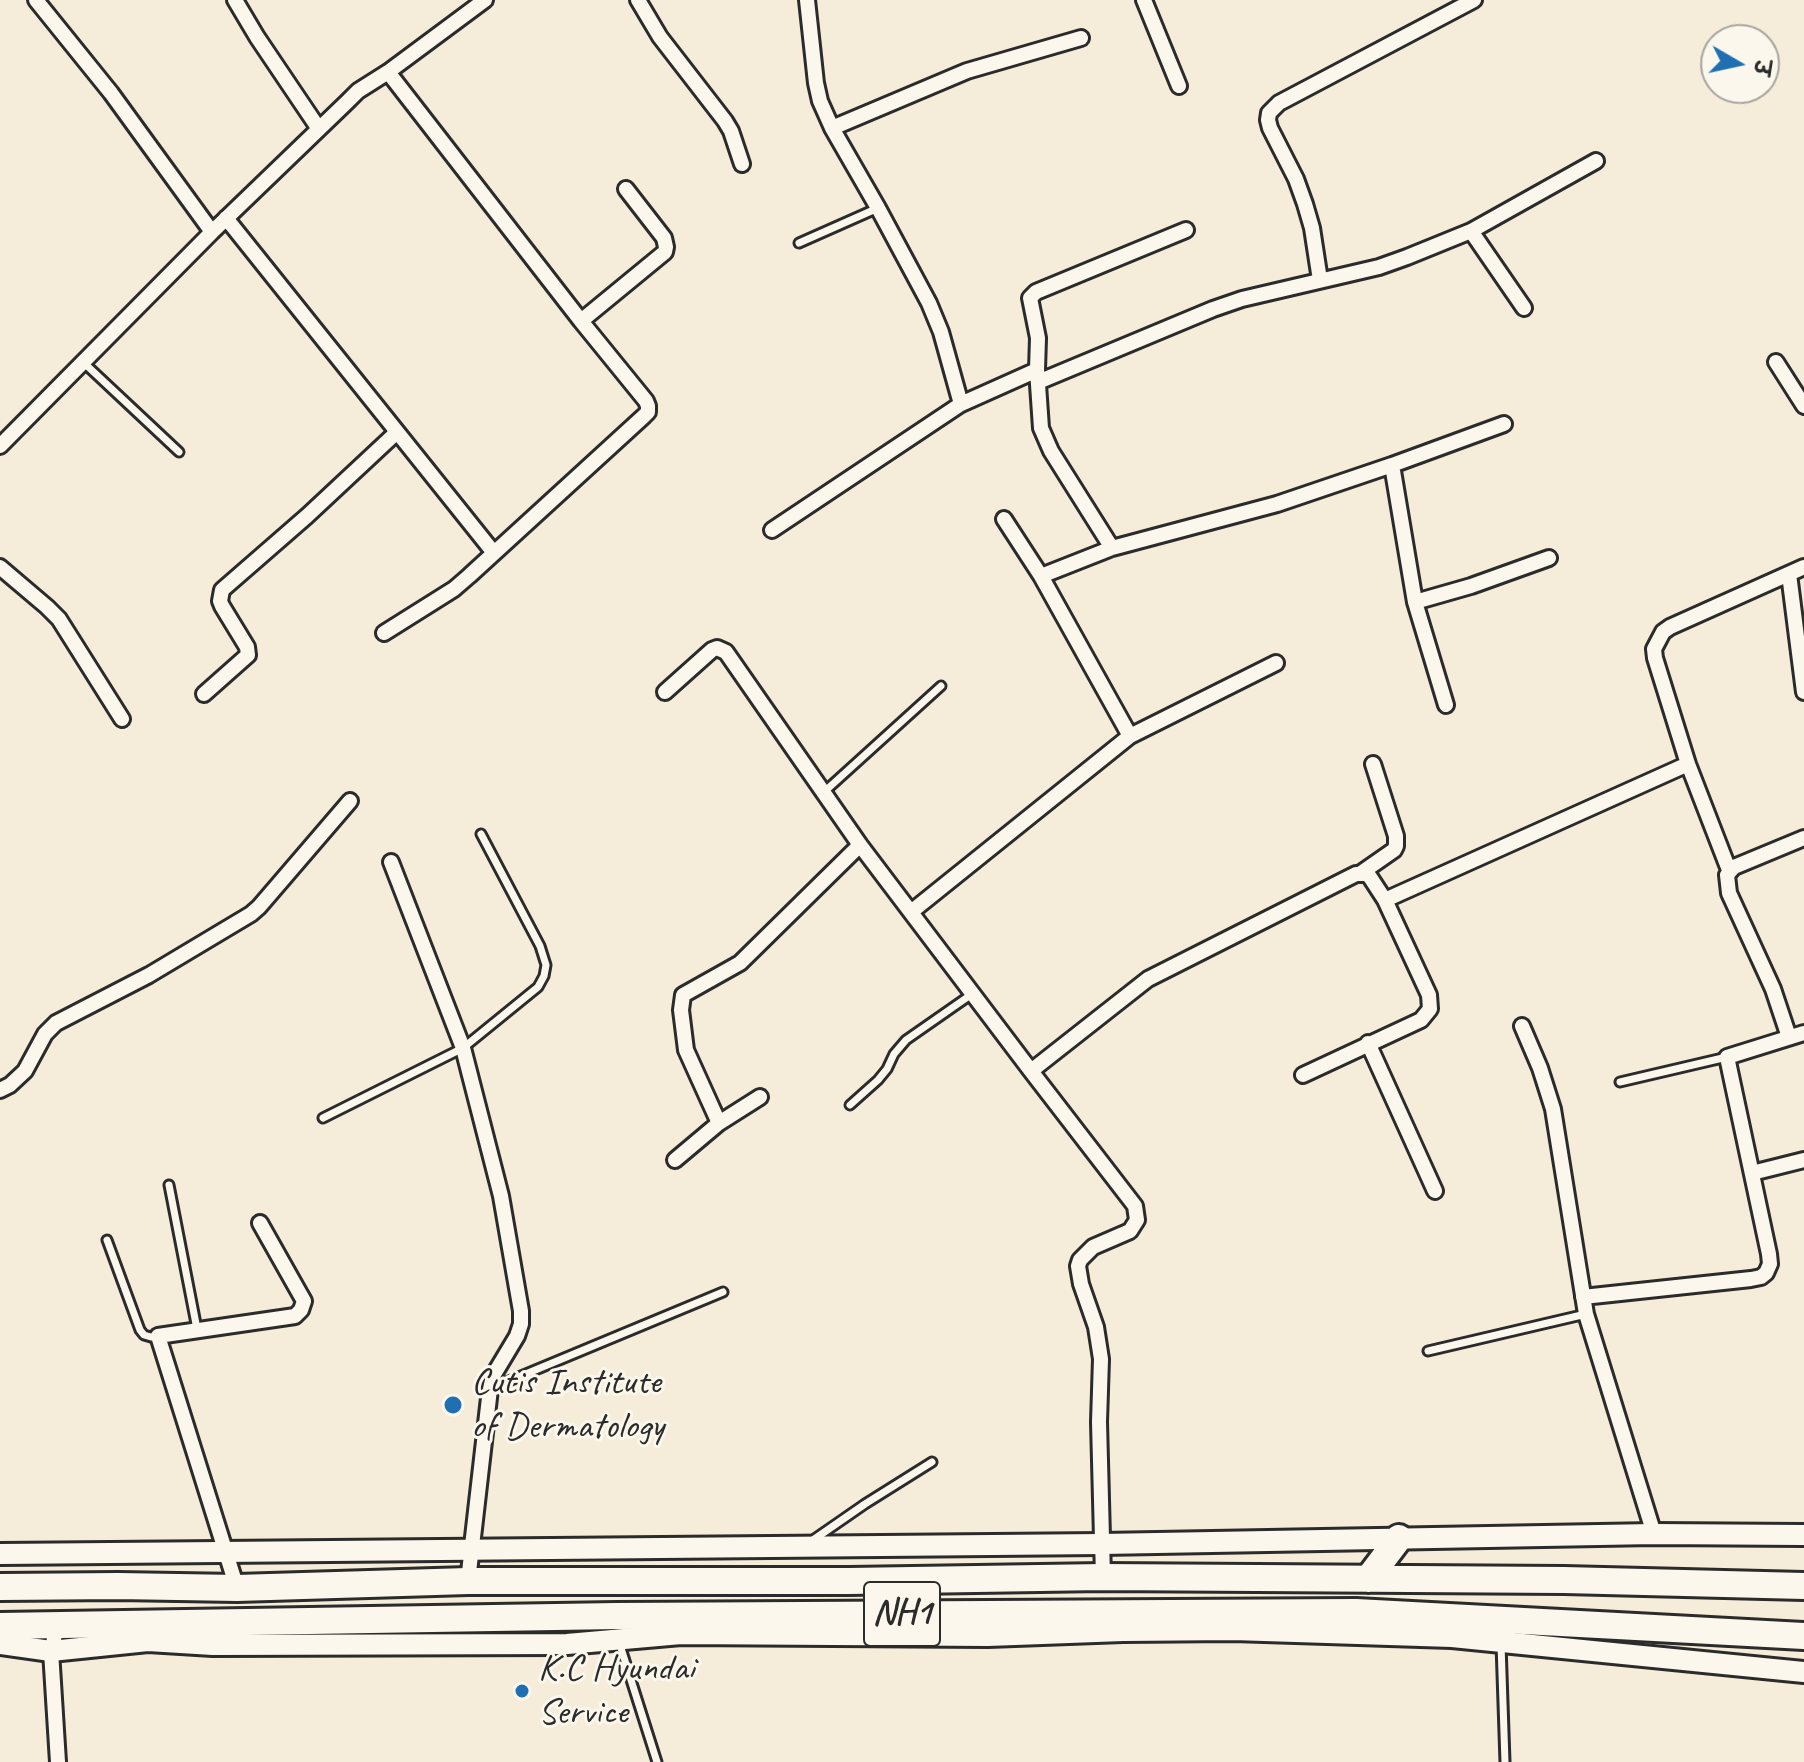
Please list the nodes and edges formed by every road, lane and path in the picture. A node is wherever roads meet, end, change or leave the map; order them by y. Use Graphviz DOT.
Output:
graph roads {
  1 [pos="36,0"];
  2 [pos="235,0"];
  3 [pos="485,0"];
  4 [pos="638,0"];
  5 [pos="807,0"];
  6 [pos="1144,0"];
  7 [pos="1474,0"];
  8 [pos="1081,38"];
  9 [pos="388,72"];
  10 [pos="1179,86"];
  11 [pos="832,128"];
  12 [pos="319,129"];
  13 [pos="1596,161"];
  14 [pos="742,164"];
  15 [pos="626,189"];
  16 [pos="878,208"];
  17 [pos="226,218"];
  18 [pos="1186,230"];
  19 [pos="1471,231"];
  20 [pos="212,232"];
  21 [pos="799,243"];
  22 [pos="1320,280"];
  23 [pos="1524,308"];
  24 [pos="581,321"];
  25 [pos="83,362"];
  26 [pos="1776,362"];
  27 [pos="1038,376"];
  28 [pos="961,404"];
  29 [pos="1804,406"];
  30 [pos="1504,424"];
  31 [pos="397,432"];
  32 [pos="0,446"];
  33 [pos="179,452"];
  34 [pos="1392,465"];
  35 [pos="1004,519"];
  36 [pos="772,530"];
  37 [pos="1112,548"];
  38 [pos="494,553"];
  39 [pos="1549,558"];
  40 [pos="0,567"];
  41 [pos="1804,567"];
  42 [pos="1789,574"];
  43 [pos="1041,576"];
  44 [pos="1415,602"];
  45 [pos="384,633"];
  46 [pos="1276,663"];
  47 [pos="941,686"];
  48 [pos="665,692"];
  49 [pos="1804,692"];
  50 [pos="204,694"];
  51 [pos="1446,705"];
  52 [pos="122,719"];
  53 [pos="1130,736"];
  54 [pos="1373,764"];
  55 [pos="1688,764"];
  56 [pos="824,792"];
  57 [pos="350,801"];
  58 [pos="481,834"];
  59 [pos="1804,838"];
  60 [pos="860,845"];
  61 [pos="391,862"];
  62 [pos="1729,870"];
  63 [pos="1361,873"];
  64 [pos="1385,900"];
  65 [pos="911,912"];
  66 [pos="972,994"];
  67 [pos="1522,1026"];
  68 [pos="1796,1035"];
  69 [pos="1368,1043"];
  70 [pos="463,1048"];
  71 [pos="1727,1057"];
  72 [pos="1031,1071"];
  73 [pos="1303,1075"];
  74 [pos="1620,1082"];
  75 [pos="0,1090"];
  76 [pos="760,1097"];
  77 [pos="850,1105"];
  78 [pos="323,1118"];
  79 [pos="719,1123"];
  80 [pos="675,1160"];
  81 [pos="1804,1160"];
  82 [pos="1752,1173"];
  83 [pos="169,1185"];
  84 [pos="1435,1191"];
  85 [pos="260,1223"];
  86 [pos="107,1240"];
  87 [pos="723,1292"];
  88 [pos="1583,1297"];
  89 [pos="1586,1314"];
  90 [pos="197,1329"];
  91 [pos="158,1336"];
  92 [pos="1428,1351"];
  93 [pos="490,1389"];
  94 [pos="932,1462"];
  95 [pos="1654,1534"];
  96 [pos="1804,1535"];
  97 [pos="1399,1538"];
  98 [pos="1102,1544"];
  99 [pos="805,1546"];
  100 [pos="473,1549"];
  101 [pos="227,1551"];
  102 [pos="0,1554"];
  103 [pos="1103,1577"];
  104 [pos="1368,1579"];
  105 [pos="468,1581"];
  106 [pos="1804,1586"];
  107 [pos="0,1587"];
  108 [pos="237,1588"];
  109 [pos="0,1626"];
  110 [pos="1449,1626"];
  111 [pos="618,1627"];
  112 [pos="1804,1636"];
  113 [pos="54,1639"];
  114 [pos="1501,1642"];
  115 [pos="0,1644"];
  116 [pos="1804,1672"];
  117 [pos="58,1762"];
  118 [pos="657,1762"];
  119 [pos="1505,1762"];
  1 -- 20 [label="street"];
  2 -- 12 [label="street"];
  3 -- 9 [label="street"];
  4 -- 14 [label="street"];
  5 -- 11 [label="street"];
  6 -- 10 [label="street"];
  7 -- 22 [label="street"];
  8 -- 11 [label="street"];
  9 -- 12 [label="street"];
  9 -- 24 [label="street"];
  11 -- 16 [label="street"];
  12 -- 17 [label="street"];
  13 -- 19 [label="street"];
  15 -- 24 [label="street"];
  16 -- 21 [label="lane"];
  16 -- 28 [label="street"];
  17 -- 20 [label="street"];
  17 -- 31 [label="street"];
  18 -- 27 [label="street"];
  19 -- 22 [label="street"];
  19 -- 23 [label="street"];
  20 -- 25 [label="street"];
  22 -- 27 [label="street"];
  24 -- 38 [label="street"];
  25 -- 32 [label="street"];
  25 -- 33 [label="lane"];
  26 -- 29 [label="street"];
  27 -- 28 [label="street"];
  27 -- 37 [label="street"];
  28 -- 36 [label="street"];
  30 -- 34 [label="street"];
  31 -- 38 [label="street"];
  31 -- 50 [label="street"];
  34 -- 37 [label="street"];
  34 -- 44 [label="street"];
  35 -- 43 [label="street"];
  37 -- 43 [label="street"];
  38 -- 45 [label="street"];
  39 -- 44 [label="street"];
  40 -- 52 [label="street"];
  41 -- 42 [label="street"];
  42 -- 49 [label="street"];
  42 -- 55 [label="street"];
  43 -- 53 [label="street"];
  44 -- 51 [label="street"];
  46 -- 53 [label="street"];
  47 -- 56 [label="lane"];
  48 -- 56 [label="street"];
  53 -- 65 [label="street"];
  54 -- 63 [label="street"];
  55 -- 62 [label="street"];
  55 -- 64 [label="street"];
  56 -- 60 [label="street"];
  57 -- 75 [label="street"];
  58 -- 70 [label="lane"];
  59 -- 62 [label="street"];
  60 -- 65 [label="street"];
  60 -- 79 [label="street"];
  61 -- 70 [label="street"];
  62 -- 68 [label="street"];
  63 -- 64 [label="street"];
  63 -- 72 [label="street"];
  64 -- 69 [label="street"];
  65 -- 66 [label="street"];
  66 -- 72 [label="street"];
  66 -- 77 [label="lane"];
  67 -- 88 [label="street"];
  68 -- 71 [label="street"];
  69 -- 73 [label="street"];
  69 -- 84 [label="street"];
  70 -- 78 [label="lane"];
  70 -- 93 [label="street"];
  71 -- 74 [label="lane"];
  71 -- 82 [label="street"];
  72 -- 98 [label="street"];
  76 -- 79 [label="street"];
  79 -- 80 [label="street"];
  81 -- 82 [label="street"];
  82 -- 88 [label="street"];
  83 -- 90 [label="lane"];
  85 -- 90 [label="street"];
  86 -- 91 [label="lane"];
  87 -- 93 [label="lane"];
  88 -- 89 [label="street"];
  89 -- 92 [label="lane"];
  89 -- 95 [label="street"];
  90 -- 91 [label="street"];
  91 -- 101 [label="street"];
  93 -- 100 [label="street"];
  94 -- 99 [label="lane"];
  95 -- 96 [label="street"];
  95 -- 97 [label="street"];
  97 -- 98 [label="street"];
  97 -- 104 [label="highway"];
  98 -- 99 [label="street"];
  98 -- 103 [label="street"];
  99 -- 100 [label="street"];
  100 -- 101 [label="street"];
  100 -- 105 [label="street"];
  101 -- 102 [label="street"];
  101 -- 108 [label="street"];
  103 -- 104 [label="highway, NH1"];
  103 -- 105 [label="highway, NH1"];
  104 -- 106 [label="highway, NH1"];
  105 -- 108 [label="highway, NH1"];
  107 -- 108 [label="highway, NH1"];
  109 -- 113 [label="highway, NH1"];
  110 -- 111 [label="highway, NH1"];
  110 -- 112 [label="highway, NH1"];
  110 -- 114 [label="street"];
  111 -- 113 [label="highway, NH1"];
  111 -- 118 [label="lane"];
  113 -- 115 [label="street"];
  113 -- 117 [label="street"];
  114 -- 116 [label="street"];
  114 -- 119 [label="lane"];
}
